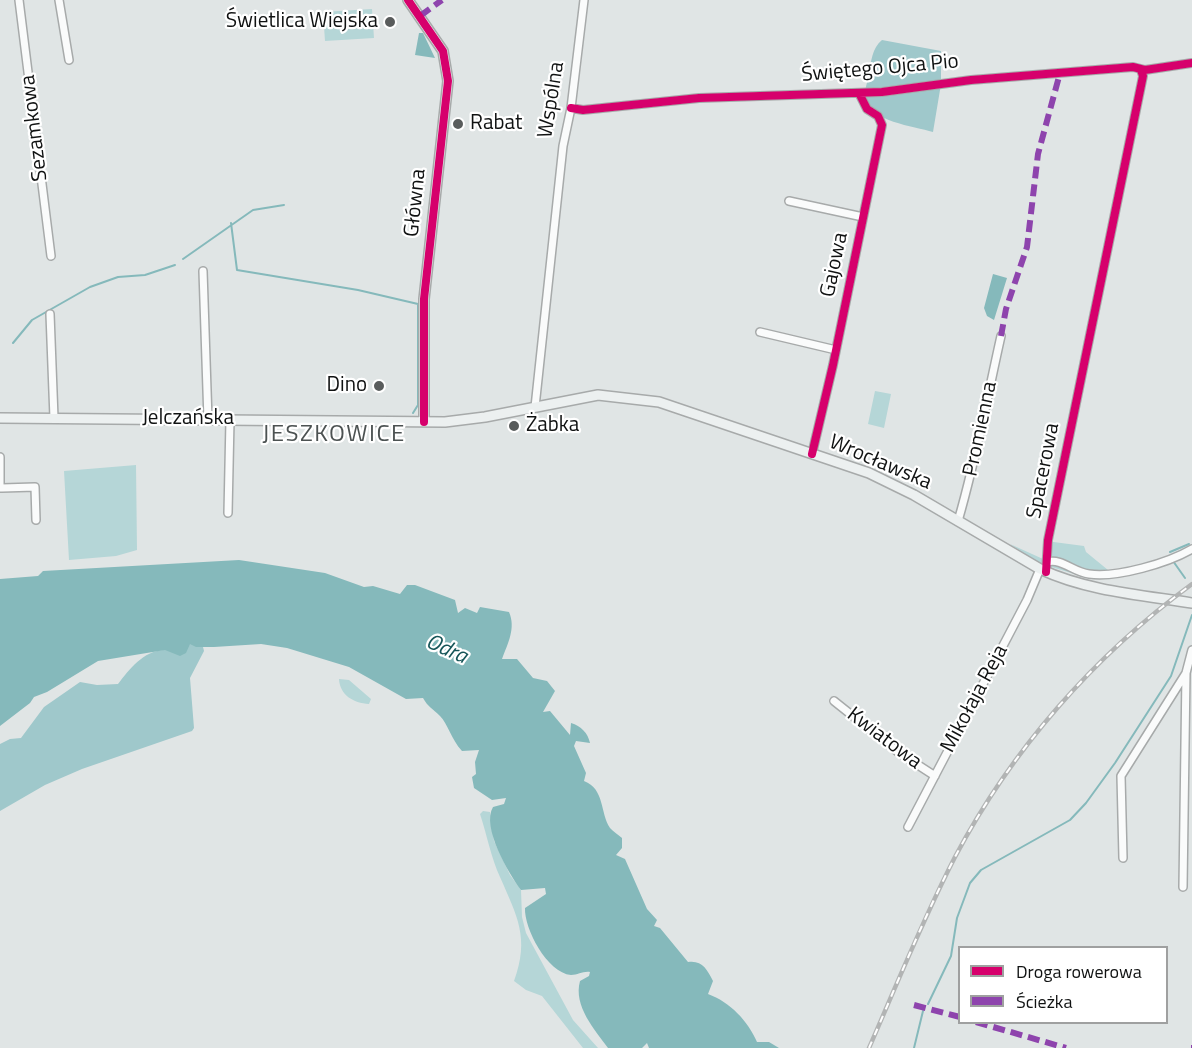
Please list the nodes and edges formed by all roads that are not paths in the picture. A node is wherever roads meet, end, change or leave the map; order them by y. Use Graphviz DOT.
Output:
graph roads {
  1 [pos="19,0"];
  2 [pos="59,0"];
  3 [pos="408,0"];
  4 [pos="584,0"];
  5 [pos="69,60"];
  6 [pos="1192,63"];
  7 [pos="1141,70"];
  8 [pos="859,93"];
  9 [pos="571,108"];
  10 [pos="789,201"];
  11 [pos="863,217"];
  12 [pos="51,256"];
  13 [pos="203,270"];
  14 [pos="50,315"];
  15 [pos="760,332"];
  16 [pos="1002,336"];
  17 [pos="836,350"];
  18 [pos="555,403"];
  19 [pos="535,407"];
  20 [pos="0,418"];
  21 [pos="54,418"];
  22 [pos="208,420"];
  23 [pos="230,420"];
  24 [pos="424,422"];
  25 [pos="812,454"];
  26 [pos="0,457"];
  27 [pos="1,488"];
  28 [pos="228,513"];
  29 [pos="36,520"];
  30 [pos="958,520"];
  31 [pos="1192,549"];
  32 [pos="1044,568"];
  33 [pos="1192,603"];
  34 [pos="1192,650"];
  35 [pos="1186,673"];
  36 [pos="834,701"];
  37 [pos="934,776"];
  38 [pos="908,827"];
  39 [pos="1123,858"];
  40 [pos="1183,887"];
  1 -- 12 [label="street, Sezamkowa"];
  2 -- 5 [label="street"];
  3 -- 24 [label="main road, Główna"];
  4 -- 9 [label="street, Wspólna"];
  6 -- 7 [label="street, Świętego Ojca Pio"];
  7 -- 8 [label="street, Świętego Ojca Pio"];
  7 -- 32 [label="street, Spacerowa"];
  8 -- 9 [label="street, Świętego Ojca Pio"];
  8 -- 11 [label="street, Gajowa"];
  9 -- 19 [label="street, Wspólna"];
  10 -- 11 [label="street"];
  11 -- 17 [label="street, Gajowa"];
  13 -- 22 [label="street"];
  14 -- 21 [label="street"];
  15 -- 17 [label="street"];
  16 -- 30 [label="street, Promienna"];
  17 -- 25 [label="street, Gajowa"];
  18 -- 19 [label="main road, Jelczańska"];
  18 -- 25 [label="main road, Wrocławska"];
  19 -- 24 [label="main road, Jelczańska"];
  20 -- 21 [label="main road, Jelczańska"];
  21 -- 22 [label="main road, Jelczańska"];
  22 -- 23 [label="main road, Jelczańska"];
  23 -- 24 [label="main road, Jelczańska"];
  23 -- 28 [label="street"];
  25 -- 30 [label="main road, Wrocławska"];
  26 -- 27 [label="street"];
  27 -- 29 [label="street"];
  30 -- 32 [label="main road, Wrocławska"];
  31 -- 32 [label="street"];
  32 -- 33 [label="main road, Wrocławska"];
  32 -- 37 [label="street, Mikołaja Reja"];
  34 -- 35 [label="street"];
  35 -- 39 [label="street"];
  35 -- 40 [label="street"];
  36 -- 37 [label="street, Kwiatowa"];
  37 -- 38 [label="street, Mikołaja Reja"];
}
